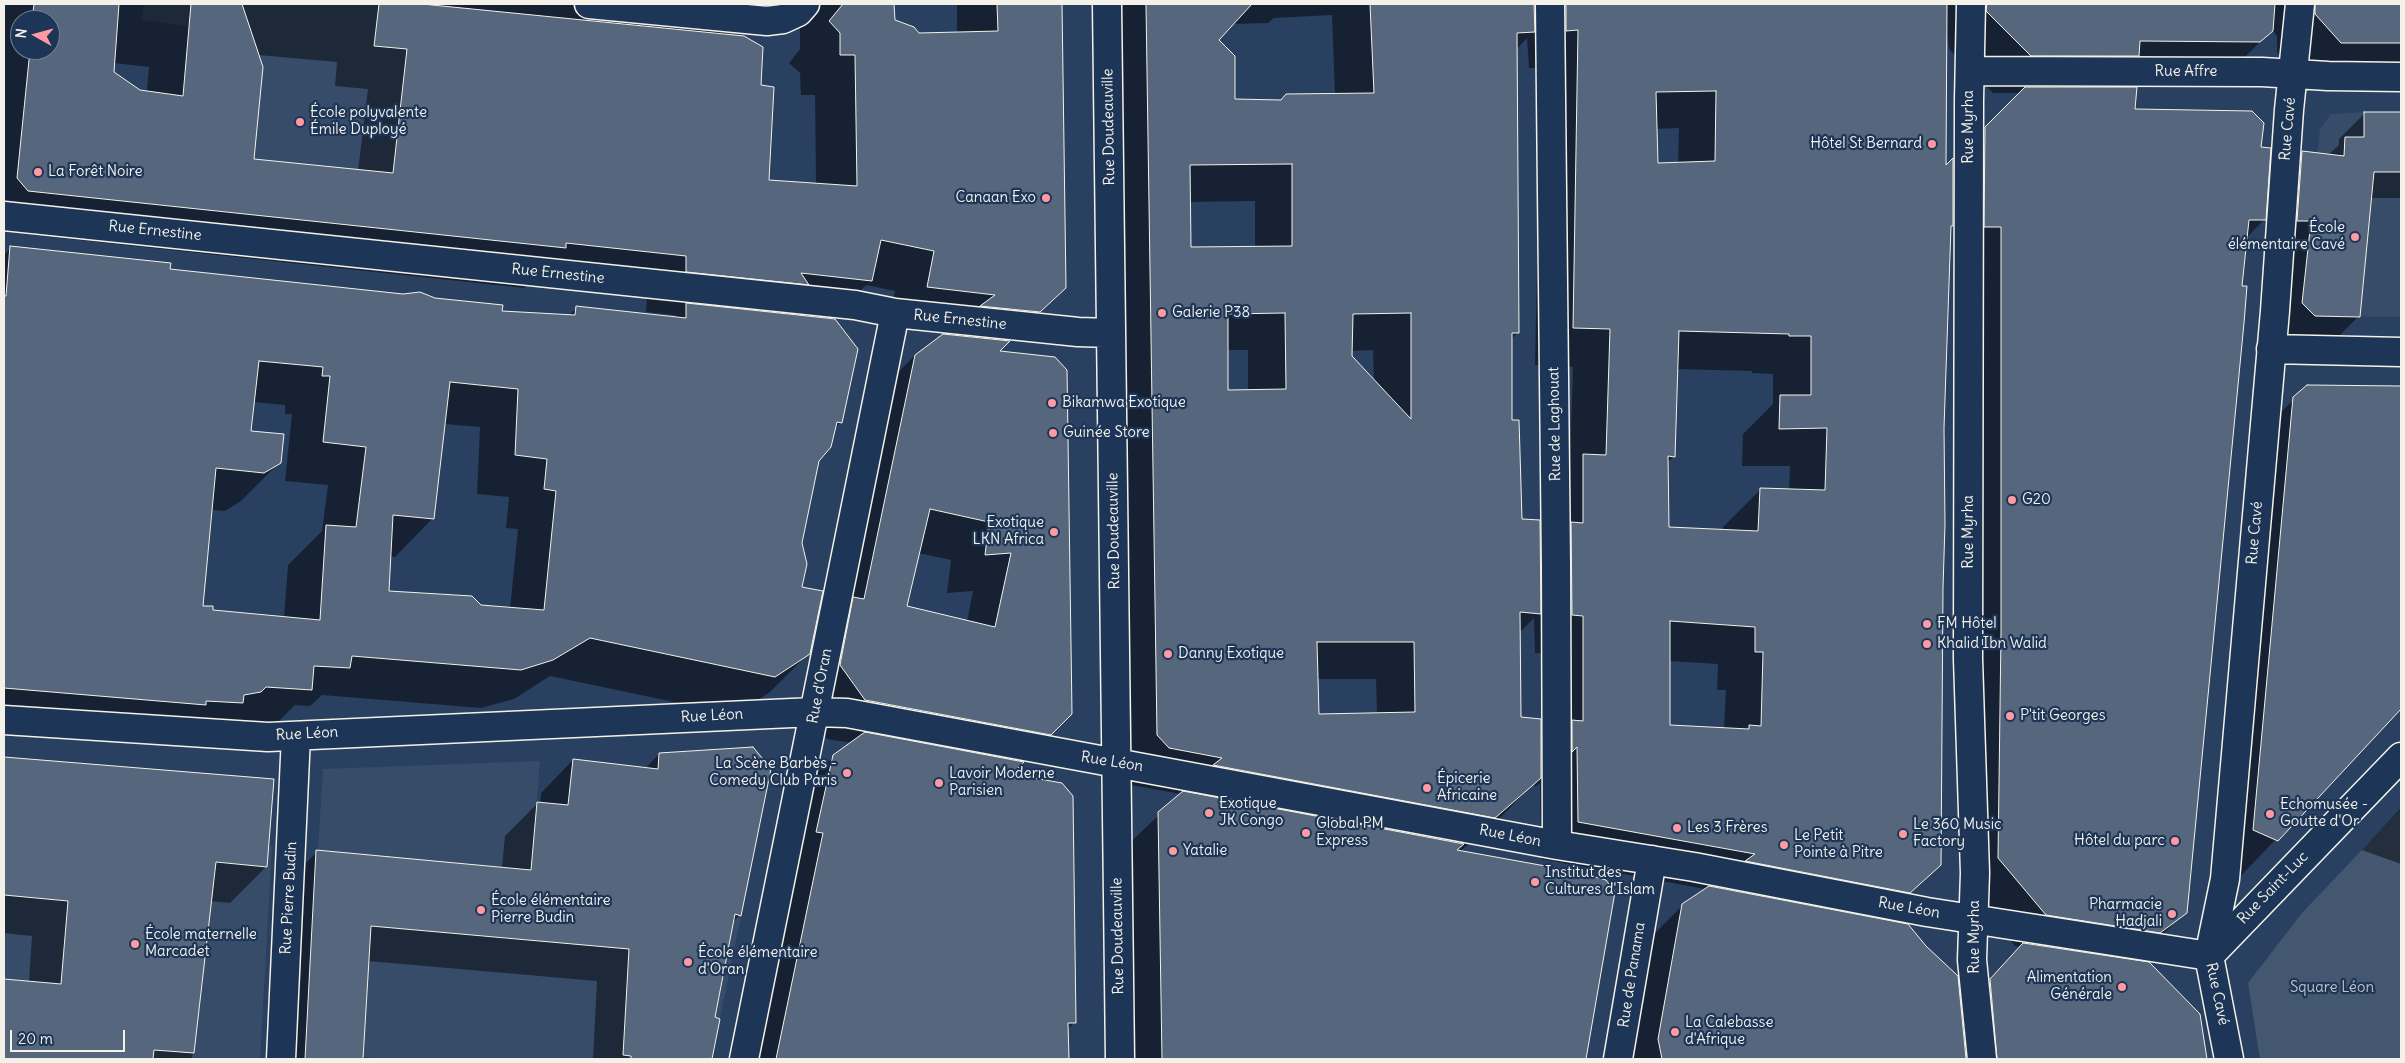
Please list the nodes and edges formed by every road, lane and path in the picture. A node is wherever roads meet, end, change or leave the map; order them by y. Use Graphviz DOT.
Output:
graph roads {
  1 [pos="589,4"];
  2 [pos="805,4"];
  3 [pos="1107,4"];
  4 [pos="1550,4"];
  5 [pos="1971,4"];
  6 [pos="2300,4"];
  7 [pos="1970,71"];
  8 [pos="2294,74"];
  9 [pos="2401,77"];
  10 [pos="4,216"];
  11 [pos="895,313"];
  12 [pos="1111,333"];
  13 [pos="2271,349"];
  14 [pos="2401,352"];
  15 [pos="814,712"];
  16 [pos="4,720"];
  17 [pos="296,736"];
  18 [pos="2401,757"];
  19 [pos="1116,763"];
  20 [pos="1557,845"];
  21 [pos="1652,860"];
  22 [pos="1974,918"];
  23 [pos="2209,956"];
  24 [pos="281,1059"];
  25 [pos="744,1059"];
  26 [pos="1120,1059"];
  27 [pos="1618,1059"];
  28 [pos="1982,1059"];
  29 [pos="2229,1059"];
  1 -- 2 [label="street"];
  3 -- 12 [label="street, Rue Doudeauville"];
  4 -- 20 [label="street, Rue de Laghouat"];
  5 -- 7 [label="street, Rue Myrha"];
  6 -- 8 [label="street, Rue Cavé"];
  7 -- 8 [label="street, Rue Affre"];
  7 -- 22 [label="street, Rue Myrha"];
  8 -- 9 [label="street, Rue Affre"];
  8 -- 13 [label="street, Rue Cavé"];
  10 -- 11 [label="street, Rue Ernestine"];
  11 -- 12 [label="street, Rue Ernestine"];
  11 -- 15 [label="street, Rue d'Oran"];
  12 -- 19 [label="street, Rue Doudeauville"];
  13 -- 14 [label="street"];
  13 -- 23 [label="street, Rue Cavé"];
  15 -- 17 [label="street, Rue Léon"];
  15 -- 19 [label="street, Rue Léon"];
  15 -- 25 [label="street, Rue d'Oran"];
  16 -- 17 [label="street, Rue Léon"];
  17 -- 24 [label="street, Rue Pierre Budin"];
  18 -- 23 [label="street, Rue Saint-Luc"];
  19 -- 20 [label="street, Rue Léon"];
  19 -- 26 [label="street, Rue Doudeauville"];
  20 -- 21 [label="street, Rue Léon"];
  21 -- 22 [label="street, Rue Léon"];
  21 -- 27 [label="street, Rue de Panama"];
  22 -- 23 [label="street, Rue Léon"];
  22 -- 28 [label="street, Rue Myrha"];
  23 -- 29 [label="street, Rue Cavé"];
}
